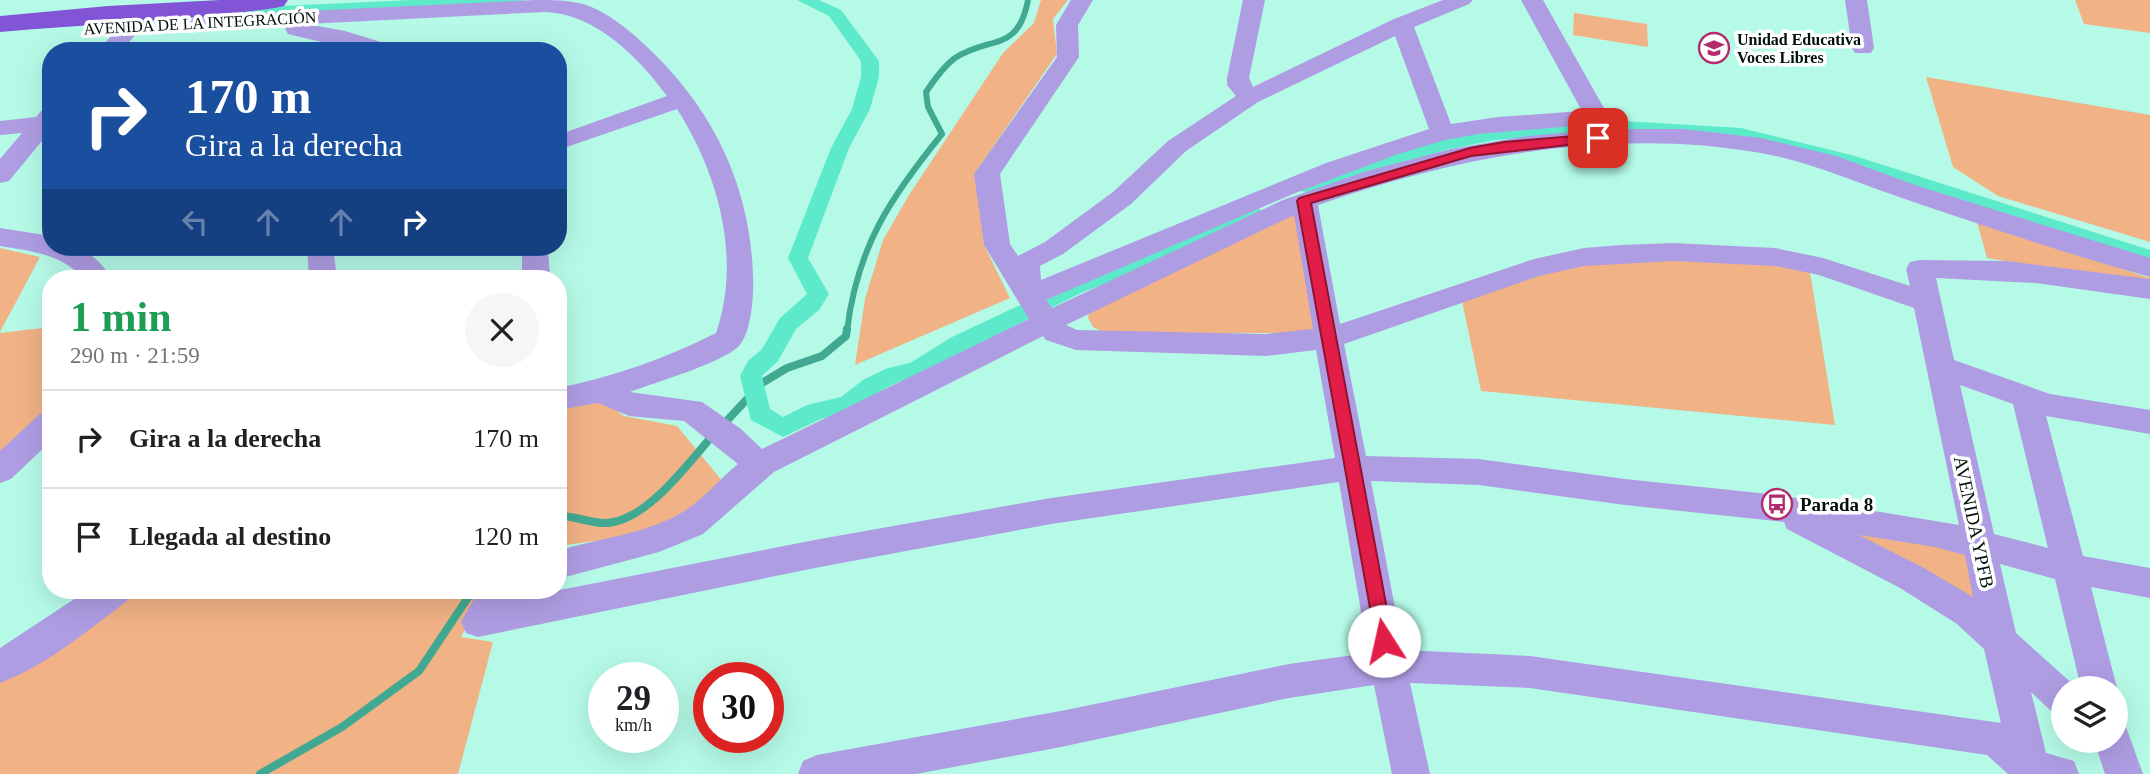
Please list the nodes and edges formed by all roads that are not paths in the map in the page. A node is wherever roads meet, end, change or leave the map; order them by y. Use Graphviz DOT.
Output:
graph roads {
  1 [pos="275,0"];
  2 [pos="1082,0"];
  3 [pos="1254,0"];
  4 [pos="1462,0"];
  5 [pos="1532,0"];
  6 [pos="1856,0"];
  7 [pos="202,10"];
  8 [pos="1414,14"];
  9 [pos="0,24"];
  10 [pos="134,24"];
  11 [pos="0,37"];
  12 [pos="117,42"];
  13 [pos="357,42"];
  14 [pos="1863,48"];
  15 [pos="1250,97"];
  16 [pos="680,99"];
  17 [pos="42,121"];
  18 [pos="42,127"];
  19 [pos="0,128"];
  20 [pos="1443,133"];
  21 [pos="567,139"];
  22 [pos="0,175"];
  23 [pos="1304,201"];
  24 [pos="0,237"];
  25 [pos="42,244"];
  26 [pos="75,256"];
  27 [pos="2150,268"];
  28 [pos="92,270"];
  29 [pos="2150,289"];
  30 [pos="1925,301"];
  31 [pos="1038,309"];
  32 [pos="1330,338"];
  33 [pos="1941,367"];
  34 [pos="600,391"];
  35 [pos="2026,395"];
  36 [pos="567,397"];
  37 [pos="2150,422"];
  38 [pos="42,430"];
  39 [pos="759,465"];
  40 [pos="1352,467"];
  41 [pos="0,470"];
  42 [pos="1778,508"];
  43 [pos="1979,545"];
  44 [pos="567,563"];
  45 [pos="2068,568"];
  46 [pos="2150,583"];
  47 [pos="103,599"];
  48 [pos="493,599"];
  49 [pos="2000,640"];
  50 [pos="1388,666"];
  51 [pos="0,667"];
  52 [pos="2096,676"];
  53 [pos="2051,687"];
  54 [pos="2041,772"];
  55 [pos="817,774"];
  56 [pos="1411,774"];
  1 -- 7 [label="main road, AVENIDA DE LA INTEGRACIÓN"];
  2 -- 31 [label="street"];
  3 -- 15 [label="street"];
  4 -- 8 [label="street"];
  5 -- 20 [label="street"];
  6 -- 14 [label="street"];
  7 -- 9 [label="main road, AVENIDA DE LA INTEGRACIÓN"];
  7 -- 10 [label="main road, AVENIDA DE LA INTEGRACIÓN"];
  7 -- 13 [label="street"];
  7 -- 16 [label="street, AVENIDA DE LA INTEGRACIÓN"];
  8 -- 15 [label="street"];
  8 -- 20 [label="street"];
  10 -- 11 [label="main road, AVENIDA DE LA INTEGRACIÓN"];
  10 -- 12 [label="street"];
  15 -- 31 [label="street"];
  16 -- 21 [label="street"];
  16 -- 34 [label="street"];
  17 -- 19 [label="street"];
  18 -- 22 [label="street"];
  20 -- 31 [label="street"];
  23 -- 27 [label="street"];
  23 -- 31 [label="street"];
  23 -- 32 [label="street"];
  24 -- 25 [label="street"];
  26 -- 28 [label="street"];
  29 -- 30 [label="street, AVENIDA YPFB"];
  30 -- 32 [label="street"];
  30 -- 33 [label="street, AVENIDA YPFB"];
  31 -- 32 [label="street"];
  31 -- 39 [label="street"];
  32 -- 40 [label="street"];
  33 -- 35 [label="street"];
  33 -- 43 [label="street, AVENIDA YPFB"];
  34 -- 36 [label="street"];
  34 -- 39 [label="street"];
  35 -- 37 [label="street"];
  35 -- 45 [label="street"];
  38 -- 41 [label="street"];
  39 -- 44 [label="street"];
  40 -- 42 [label="street"];
  40 -- 48 [label="street"];
  40 -- 50 [label="street"];
  42 -- 43 [label="street"];
  42 -- 49 [label="street"];
  43 -- 45 [label="street"];
  43 -- 49 [label="street, AVENIDA YPFB"];
  45 -- 46 [label="street"];
  45 -- 52 [label="street"];
  47 -- 51 [label="street"];
  49 -- 53 [label="street"];
  49 -- 54 [label="street, AVENIDA YPFB"];
  50 -- 54 [label="street"];
  50 -- 55 [label="street"];
  50 -- 56 [label="street"];
}
